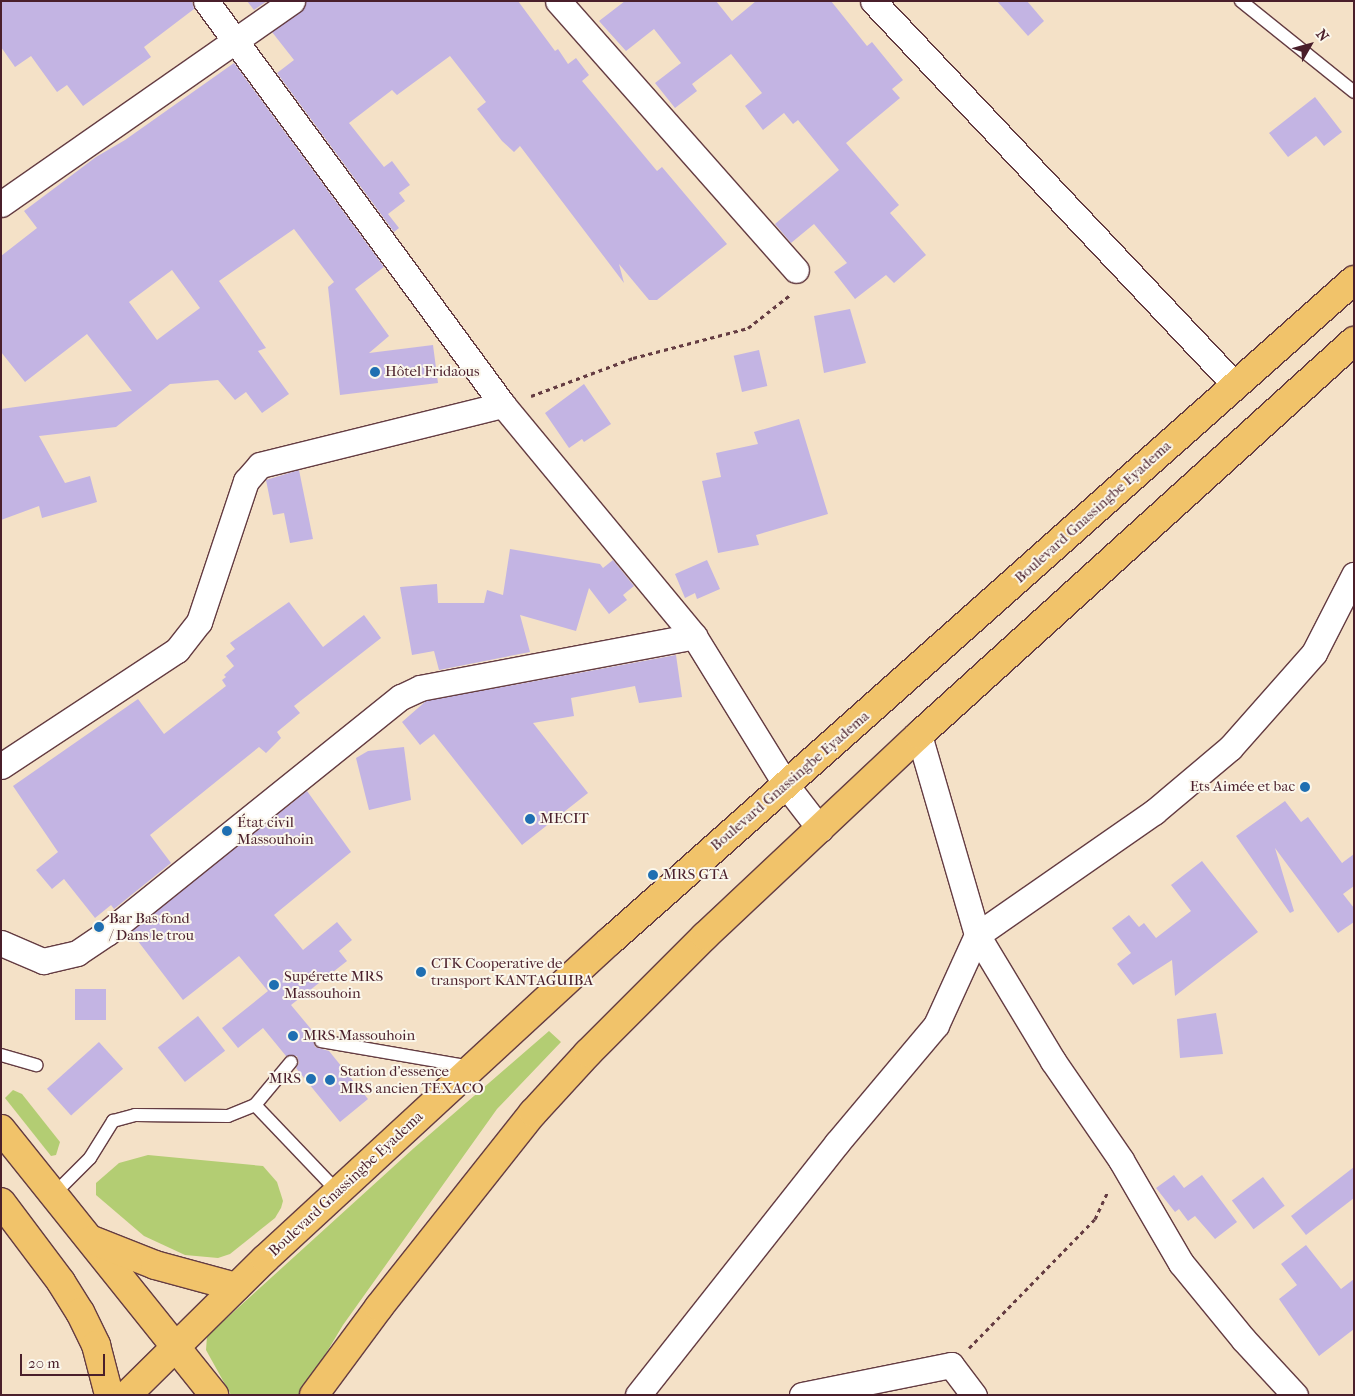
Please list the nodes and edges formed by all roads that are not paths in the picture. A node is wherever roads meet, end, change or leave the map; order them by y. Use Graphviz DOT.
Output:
graph roads {
  1 [pos="206,1"];
  2 [pos="292,1"];
  3 [pos="558,1"];
  4 [pos="873,1"];
  5 [pos="1241,1"];
  6 [pos="237,41"];
  7 [pos="1354,92"];
  8 [pos="1,204"];
  9 [pos="796,270"];
  10 [pos="1354,280"];
  11 [pos="1354,341"];
  12 [pos="1236,386"];
  13 [pos="503,405"];
  14 [pos="1354,575"];
  15 [pos="694,636"];
  16 [pos="919,735"];
  17 [pos="1,766"];
  18 [pos="786,785"];
  19 [pos="820,829"];
  20 [pos="977,935"];
  21 [pos="1,943"];
  22 [pos="321,1041"];
  23 [pos="1,1055"];
  24 [pos="291,1062"];
  25 [pos="37,1064"];
  26 [pos="472,1067"];
  27 [pos="255,1105"];
  28 [pos="1,1129"];
  29 [pos="338,1192"];
  30 [pos="54,1194"];
  31 [pos="1,1202"];
  32 [pos="92,1240"];
  33 [pos="236,1287"];
  34 [pos="175,1346"];
  35 [pos="109,1395"];
  36 [pos="127,1395"];
  37 [pos="214,1395"];
  38 [pos="314,1395"];
  39 [pos="638,1395"];
  40 [pos="802,1395"];
  41 [pos="974,1395"];
  42 [pos="1295,1395"];
  1 -- 6 [label="street"];
  2 -- 6 [label="street"];
  3 -- 9 [label="street"];
  4 -- 12 [label="street"];
  5 -- 7 [label="lane"];
  6 -- 8 [label="street"];
  6 -- 13 [label="street"];
  10 -- 12 [label="main road, Boulevard Gnassingbe Eyadema"];
  11 -- 16 [label="main road"];
  12 -- 18 [label="main road, Boulevard Gnassingbe Eyadema"];
  13 -- 15 [label="street"];
  13 -- 17 [label="street"];
  14 -- 20 [label="street"];
  15 -- 18 [label="street"];
  15 -- 21 [label="street"];
  16 -- 19 [label="main road"];
  16 -- 20 [label="street"];
  18 -- 19 [label="street"];
  18 -- 26 [label="main road, Boulevard Gnassingbe Eyadema"];
  19 -- 38 [label="main road"];
  20 -- 39 [label="street"];
  20 -- 42 [label="street"];
  22 -- 26 [label="lane"];
  23 -- 25 [label="lane"];
  24 -- 27 [label="lane"];
  26 -- 29 [label="main road, Boulevard Gnassingbe Eyadema"];
  27 -- 29 [label="lane"];
  27 -- 30 [label="lane"];
  28 -- 30 [label="main road"];
  29 -- 33 [label="main road, Boulevard Gnassingbe Eyadema"];
  30 -- 32 [label="main road"];
  31 -- 35 [label="main road"];
  32 -- 33 [label="main road"];
  32 -- 34 [label="main road"];
  33 -- 34 [label="main road, Boulevard Gnassingbe Eyadema"];
  34 -- 36 [label="main road, Boulevard Gnassingbe Eyadema"];
  34 -- 37 [label="main road"];
  40 -- 41 [label="street"];
}
